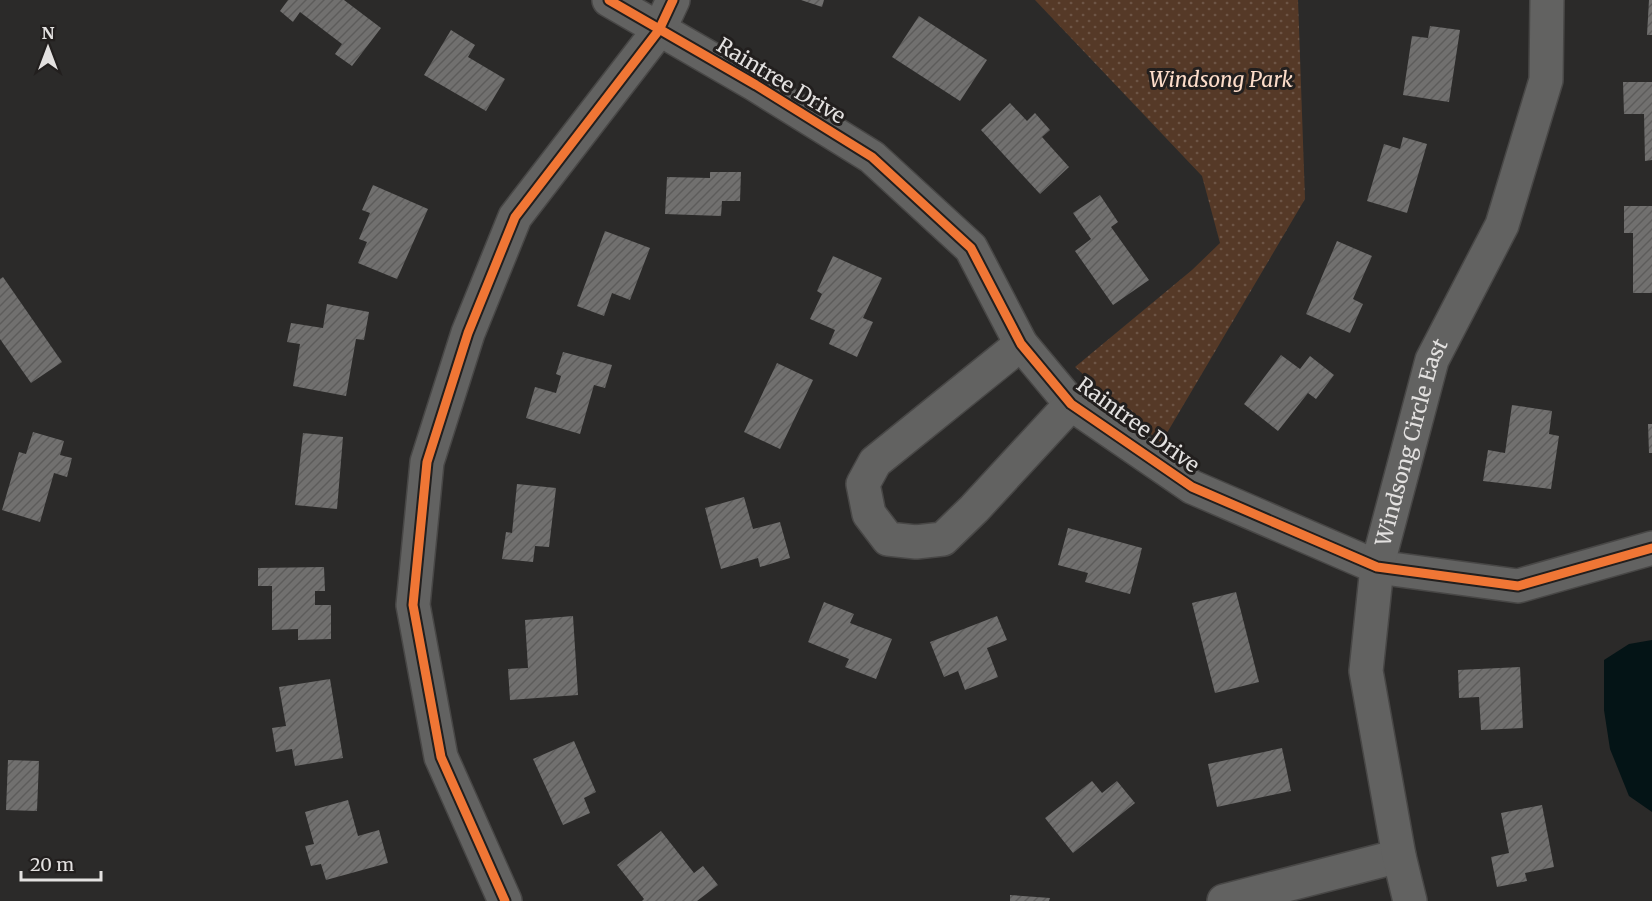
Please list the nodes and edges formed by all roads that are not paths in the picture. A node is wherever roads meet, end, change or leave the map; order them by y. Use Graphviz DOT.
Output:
graph roads {
  1 [pos="609,0"];
  2 [pos="673,0"];
  3 [pos="1547,0"];
  4 [pos="659,30"];
  5 [pos="1021,344"];
  6 [pos="1071,404"];
  7 [pos="1652,548"];
  8 [pos="1377,567"];
  9 [pos="1399,856"];
  10 [pos="504,901"];
  11 [pos="1224,901"];
  12 [pos="1410,901"];
  1 -- 4 [label="street, Raintree Drive"];
  2 -- 4 [label="street"];
  3 -- 8 [label="street, Windsong Circle East"];
  4 -- 5 [label="street, Raintree Drive"];
  4 -- 10 [label="street"];
  5 -- 6 [label="street, Raintree Drive"];
  5 -- 6 [label="street"];
  6 -- 8 [label="street, Raintree Drive"];
  7 -- 8 [label="street, Raintree Drive"];
  8 -- 9 [label="street, Windsong Circle East"];
  9 -- 11 [label="street"];
  9 -- 12 [label="street, Windsong Circle East"];
}
